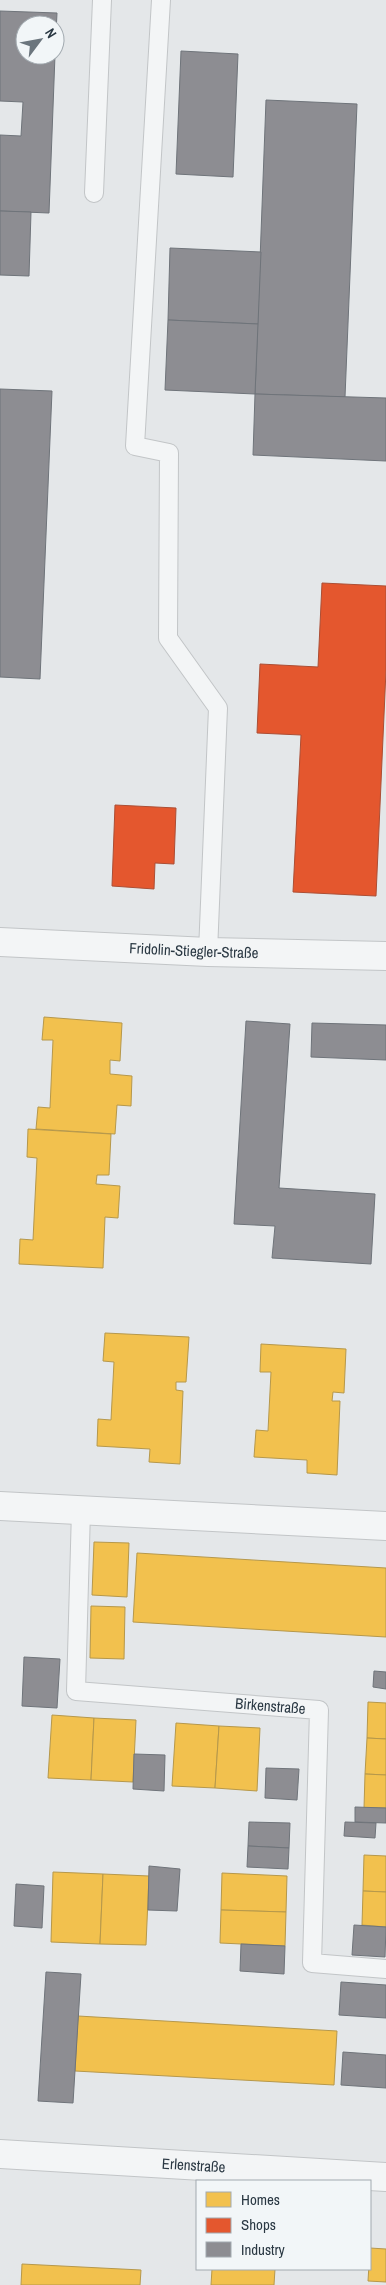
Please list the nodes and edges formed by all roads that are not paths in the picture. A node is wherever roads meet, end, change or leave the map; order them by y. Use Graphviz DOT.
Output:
graph roads {
  1 [pos="102,0"];
  2 [pos="161,0"];
  3 [pos="94,193"];
  4 [pos="0,942"];
  5 [pos="208,952"];
  6 [pos="386,956"];
  7 [pos="0,1506"];
  8 [pos="81,1510"];
  9 [pos="386,1526"];
  10 [pos="386,1969"];
  11 [pos="0,2154"];
  12 [pos="386,2177"];
  1 -- 3 [label="lane"];
  2 -- 5 [label="lane"];
  4 -- 5 [label="street, Fridolin-Stiegler-Straße"];
  5 -- 6 [label="street, Fridolin-Stiegler-Straße"];
  7 -- 8 [label="street"];
  8 -- 9 [label="street"];
  8 -- 10 [label="lane, Birkenstraße"];
  11 -- 12 [label="street, Erlenstraße"];
}
